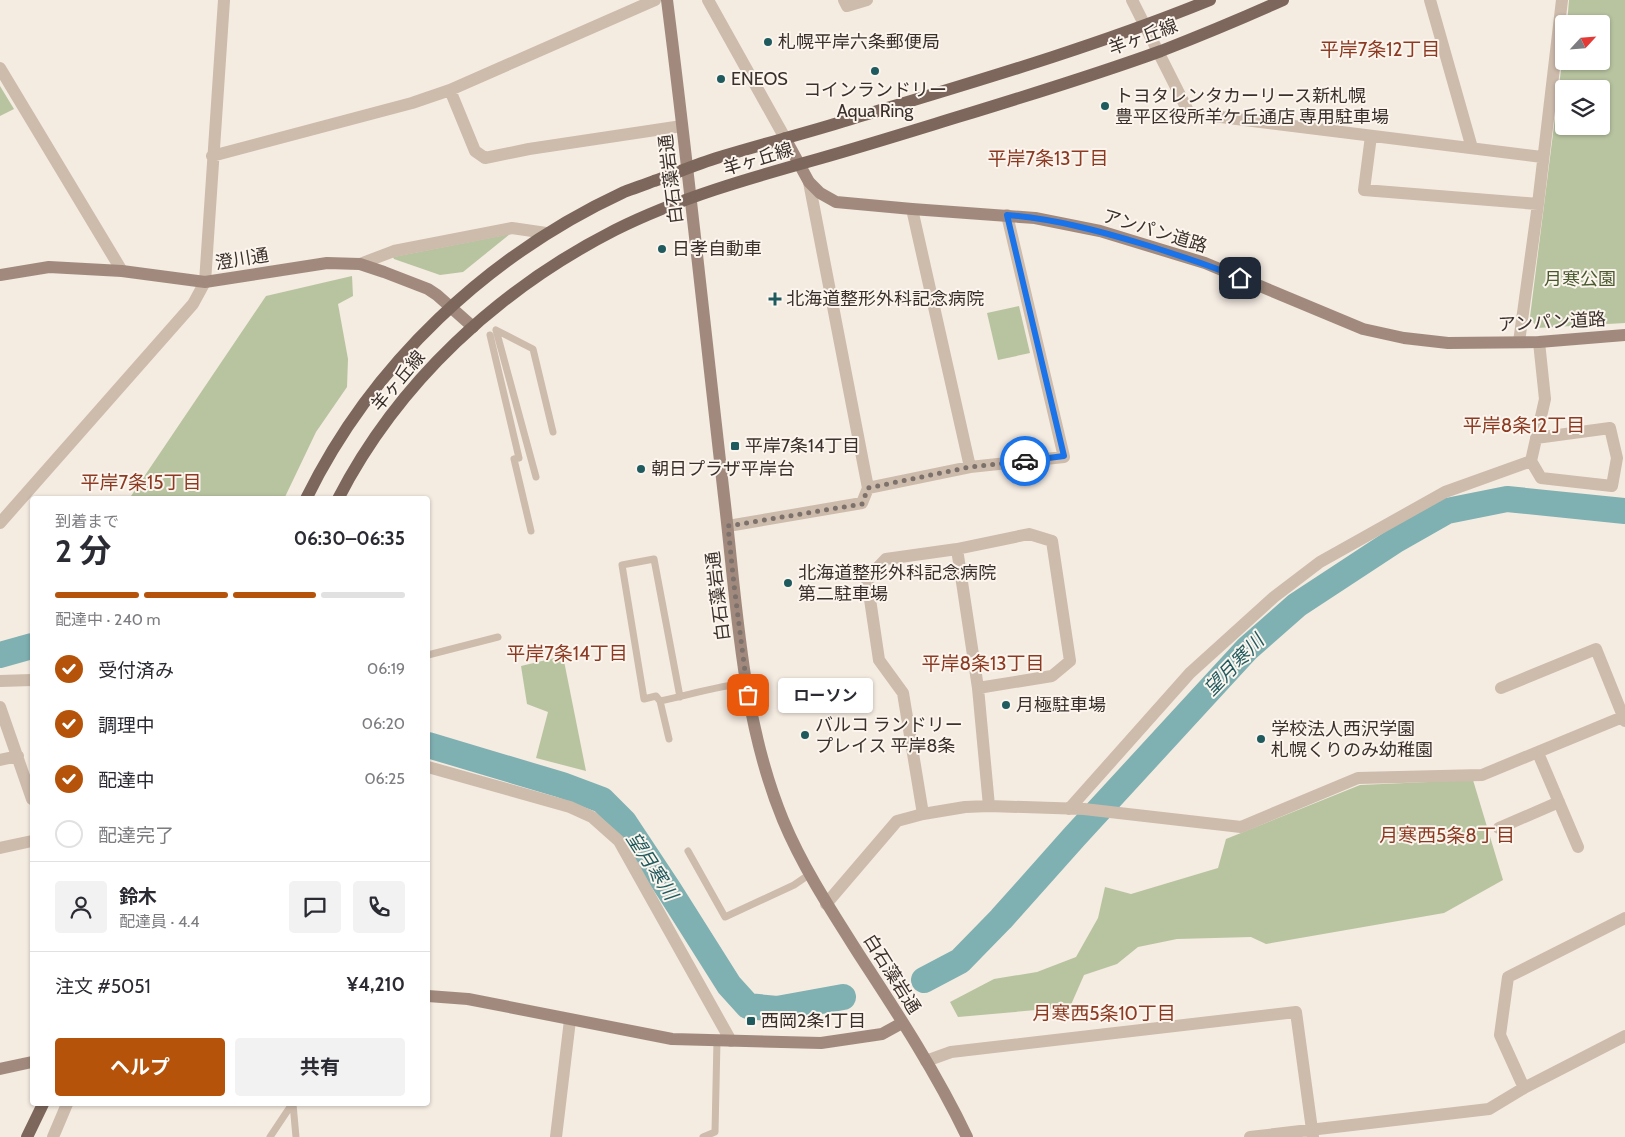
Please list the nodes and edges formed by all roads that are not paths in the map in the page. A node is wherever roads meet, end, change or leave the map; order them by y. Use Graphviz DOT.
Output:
graph roads {
  1 [pos="224,0"];
  2 [pos="654,0"];
  3 [pos="667,0"];
  4 [pos="708,0"];
  5 [pos="844,0"];
  6 [pos="867,0"];
  7 [pos="1132,0"];
  8 [pos="1210,0"];
  9 [pos="1283,0"];
  10 [pos="1430,0"];
  11 [pos="1562,0"];
  12 [pos="1145,26"];
  13 [pos="1158,52"];
  14 [pos="0,68"];
  15 [pos="450,90"];
  16 [pos="682,126"];
  17 [pos="1371,136"];
  18 [pos="785,138"];
  19 [pos="1472,148"];
  20 [pos="212,156"];
  21 [pos="1542,158"];
  22 [pos="800,164"];
  23 [pos="687,168"];
  24 [pos="808,182"];
  25 [pos="691,199"];
  26 [pos="1538,204"];
  27 [pos="912,209"];
  28 [pos="1007,215"];
  29 [pos="546,234"];
  30 [pos="360,264"];
  31 [pos="122,271"];
  32 [pos="0,275"];
  33 [pos="205,282"];
  34 [pos="450,308"];
  35 [pos="473,327"];
  36 [pos="490,336"];
  37 [pos="1625,336"];
  38 [pos="1519,342"];
  39 [pos="1539,342"];
  40 [pos="553,432"];
  41 [pos="1536,438"];
  42 [pos="1531,461"];
  43 [pos="970,467"];
  44 [pos="536,477"];
  45 [pos="868,488"];
  46 [pos="308,496"];
  47 [pos="340,496"];
  48 [pos="0,523"];
  49 [pos="728,526"];
  50 [pos="531,532"];
  51 [pos="957,548"];
  52 [pos="498,637"];
  53 [pos="430,654"];
  54 [pos="30,680"];
  55 [pos="0,681"];
  56 [pos="747,683"];
  57 [pos="978,688"];
  58 [pos="1501,688"];
  59 [pos="680,697"];
  60 [pos="660,701"];
  61 [pos="0,707"];
  62 [pos="1624,718"];
  63 [pos="669,739"];
  64 [pos="1538,753"];
  65 [pos="18,756"];
  66 [pos="0,760"];
  67 [pos="430,768"];
  68 [pos="30,793"];
  69 [pos="1559,802"];
  70 [pos="989,806"];
  71 [pos="1069,809"];
  72 [pos="923,814"];
  73 [pos="1499,828"];
  74 [pos="30,841"];
  75 [pos="1578,847"];
  76 [pos="0,848"];
  77 [pos="688,851"];
  78 [pos="810,874"];
  79 [pos="826,904"];
  80 [pos="1625,918"];
  81 [pos="430,996"];
  82 [pos="570,1020"];
  83 [pos="902,1023"];
  84 [pos="1625,1036"];
  85 [pos="717,1040"];
  86 [pos="731,1041"];
  87 [pos="926,1061"];
  88 [pos="30,1062"];
  89 [pos="0,1069"];
  90 [pos="1524,1088"];
  91 [pos="42,1106"];
  92 [pos="66,1106"];
  93 [pos="291,1106"];
  94 [pos="292,1106"];
  95 [pos="1312,1133"];
  96 [pos="27,1137"];
  97 [pos="53,1137"];
  98 [pos="270,1137"];
  99 [pos="296,1137"];
  100 [pos="556,1137"];
  101 [pos="703,1137"];
  102 [pos="967,1137"];
  103 [pos="1250,1137"];
  1 -- 20 [label="street"];
  2 -- 15 [label="street"];
  3 -- 16 [label="street, 白石藻岩通"];
  4 -- 18 [label="street"];
  5 -- 6 [label="street"];
  7 -- 12 [label="street"];
  8 -- 12 [label="main road, 羊ヶ丘線"];
  9 -- 13 [label="main road, 羊ヶ丘線"];
  10 -- 19 [label="street"];
  11 -- 21 [label="street"];
  12 -- 13 [label="street"];
  12 -- 18 [label="main road, 羊ヶ丘線"];
  13 -- 17 [label="street"];
  13 -- 22 [label="main road, 羊ヶ丘線"];
  14 -- 31 [label="street"];
  15 -- 16 [label="street"];
  15 -- 20 [label="street"];
  16 -- 23 [label="street, 白石藻岩通"];
  17 -- 19 [label="street"];
  17 -- 26 [label="street"];
  18 -- 22 [label="street, アンパン道路"];
  18 -- 23 [label="main road, 羊ヶ丘線"];
  19 -- 21 [label="street"];
  20 -- 33 [label="street"];
  21 -- 26 [label="street"];
  22 -- 24 [label="street, アンパン道路"];
  22 -- 25 [label="main road, 羊ヶ丘線"];
  23 -- 25 [label="street, 白石藻岩通"];
  23 -- 29 [label="main road, 羊ヶ丘線"];
  24 -- 27 [label="street, アンパン道路"];
  24 -- 45 [label="street"];
  25 -- 35 [label="main road, 羊ヶ丘線"];
  25 -- 49 [label="street, 白石藻岩通"];
  26 -- 38 [label="street"];
  27 -- 28 [label="street, アンパン道路"];
  27 -- 43 [label="street"];
  28 -- 38 [label="street, アンパン道路"];
  28 -- 43 [label="street"];
  29 -- 30 [label="street"];
  29 -- 34 [label="main road, 羊ヶ丘線"];
  30 -- 33 [label="street, 澄川通"];
  30 -- 34 [label="street, 澄川通"];
  31 -- 32 [label="street, 澄川通"];
  31 -- 33 [label="street, 澄川通"];
  33 -- 48 [label="street"];
  34 -- 35 [label="street, 澄川通"];
  34 -- 46 [label="main road, 羊ヶ丘線"];
  35 -- 47 [label="main road, 羊ヶ丘線"];
  36 -- 50 [label="lane"];
  37 -- 39 [label="street, アンパン道路"];
  38 -- 39 [label="street, アンパン道路"];
  39 -- 41 [label="street"];
  40 -- 44 [label="lane"];
  41 -- 42 [label="street"];
  41 -- 42 [label="street"];
  42 -- 71 [label="street"];
  43 -- 45 [label="street"];
  45 -- 49 [label="street"];
  49 -- 56 [label="street, 白石藻岩通"];
  51 -- 57 [label="street"];
  51 -- 57 [label="street"];
  51 -- 72 [label="street"];
  52 -- 53 [label="lane"];
  54 -- 55 [label="street"];
  56 -- 59 [label="lane"];
  56 -- 78 [label="street, 白石藻岩通"];
  57 -- 70 [label="street"];
  58 -- 62 [label="street"];
  59 -- 60 [label="lane"];
  59 -- 60 [label="lane"];
  60 -- 63 [label="lane"];
  61 -- 65 [label="street"];
  62 -- 64 [label="street"];
  64 -- 69 [label="street"];
  64 -- 71 [label="street"];
  65 -- 66 [label="street"];
  65 -- 68 [label="street"];
  67 -- 86 [label="street"];
  69 -- 73 [label="street"];
  69 -- 75 [label="street"];
  70 -- 71 [label="street"];
  70 -- 72 [label="street"];
  72 -- 79 [label="street"];
  74 -- 76 [label="street"];
  77 -- 78 [label="lane"];
  78 -- 79 [label="street, 白石藻岩通"];
  79 -- 83 [label="street, 白石藻岩通"];
  80 -- 90 [label="street"];
  81 -- 82 [label="street"];
  82 -- 85 [label="street"];
  82 -- 100 [label="street"];
  83 -- 86 [label="street"];
  83 -- 87 [label="street, 白石藻岩通"];
  84 -- 90 [label="street"];
  85 -- 86 [label="street"];
  85 -- 101 [label="lane"];
  87 -- 95 [label="street"];
  87 -- 102 [label="street, 白石藻岩通"];
  88 -- 89 [label="street"];
  90 -- 95 [label="street"];
  91 -- 96 [label="main road"];
  92 -- 97 [label="street"];
  93 -- 98 [label="lane"];
  94 -- 99 [label="lane"];
  95 -- 103 [label="street"];
}
